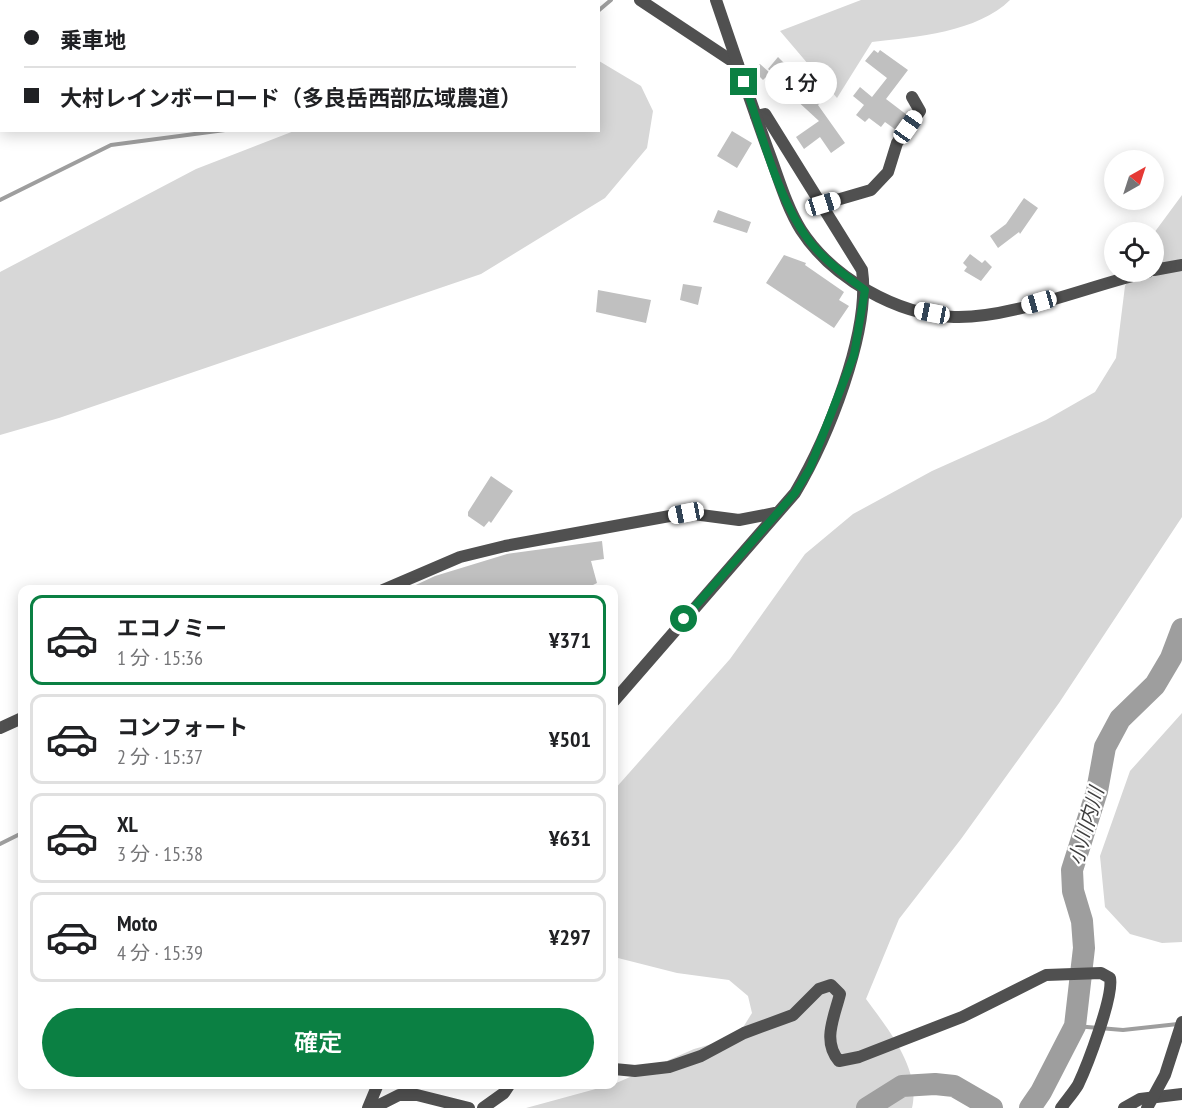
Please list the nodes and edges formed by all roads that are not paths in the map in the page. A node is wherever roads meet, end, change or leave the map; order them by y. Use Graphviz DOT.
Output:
graph roads {
  1 [pos="640,0"];
  2 [pos="716,0"];
  3 [pos="738,65"];
  4 [pos="912,97"];
  5 [pos="756,116"];
  6 [pos="823,204"];
  7 [pos="1182,266"];
  8 [pos="1164,269"];
  9 [pos="1111,282"];
  10 [pos="865,290"];
  11 [pos="775,513"];
  12 [pos="395,585"];
  13 [pos="618,696"];
  14 [pos="18,720"];
  15 [pos="0,728"];
  16 [pos="1182,1022"];
  17 [pos="618,1069"];
  18 [pos="376,1089"];
  19 [pos="507,1089"];
  20 [pos="1182,1094"];
  21 [pos="370,1108"];
  22 [pos="469,1108"];
  23 [pos="483,1108"];
  24 [pos="1061,1108"];
  25 [pos="1124,1108"];
  26 [pos="1146,1108"];
  1 -- 3 [label="street"];
  2 -- 3 [label="street"];
  3 -- 5 [label="street"];
  4 -- 6 [label="street"];
  5 -- 6 [label="street"];
  5 -- 10 [label="street"];
  6 -- 10 [label="street"];
  7 -- 8 [label="street"];
  9 -- 10 [label="street"];
  10 -- 11 [label="street"];
  11 -- 12 [label="street"];
  11 -- 13 [label="street"];
  14 -- 15 [label="street"];
  16 -- 26 [label="street, bridge"];
  17 -- 24 [label="street"];
  18 -- 21 [label="street"];
  19 -- 23 [label="street"];
  20 -- 25 [label="street"];
  21 -- 22 [label="street"];
}
